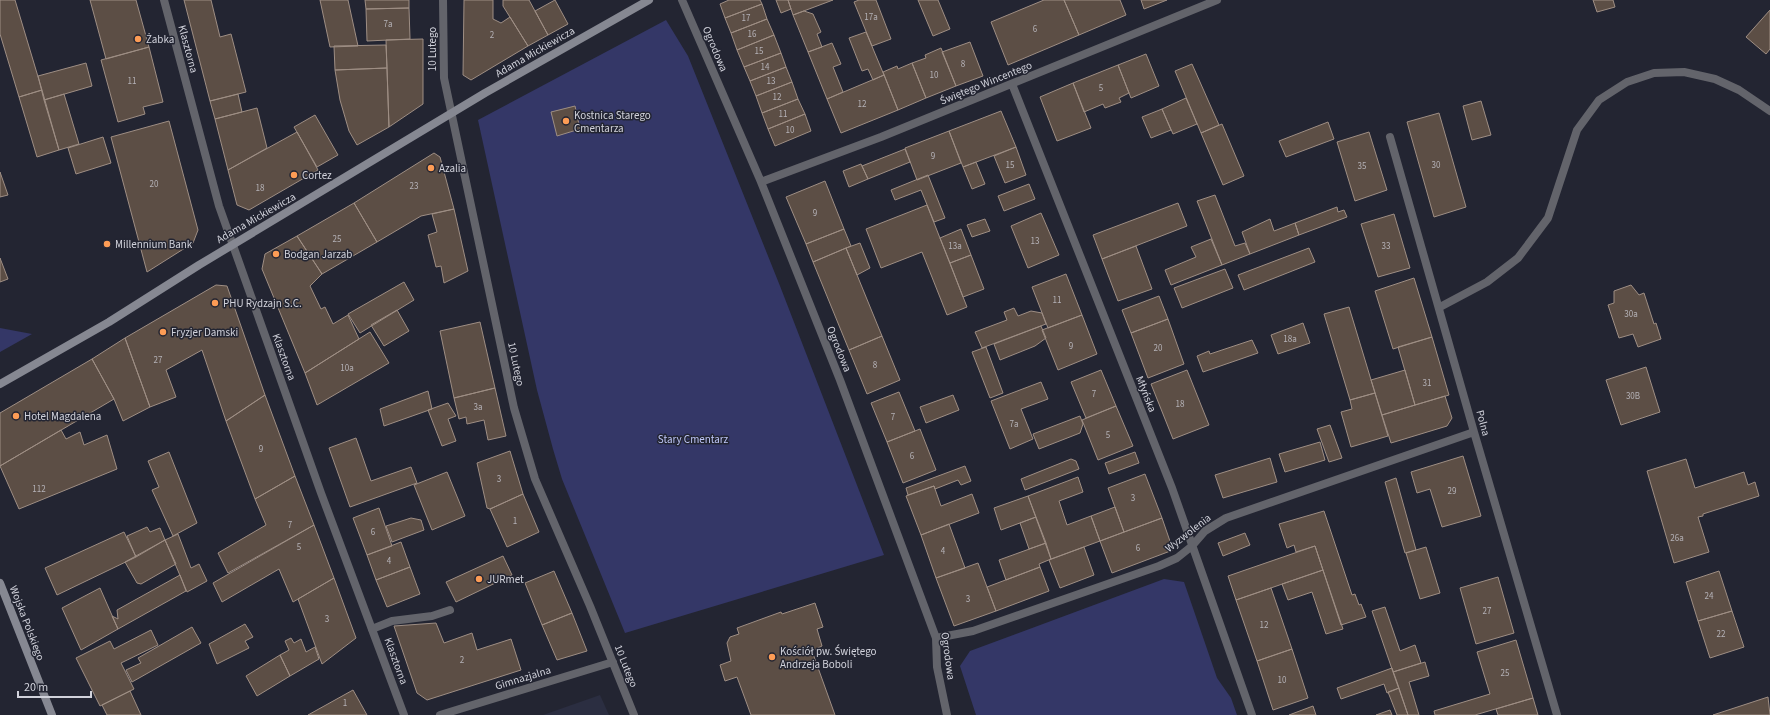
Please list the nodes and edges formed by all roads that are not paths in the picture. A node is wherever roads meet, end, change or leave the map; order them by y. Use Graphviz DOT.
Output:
graph roads {
  1 [pos="164,0"];
  2 [pos="443,0"];
  3 [pos="649,0"];
  4 [pos="682,0"];
  5 [pos="1217,0"];
  6 [pos="1012,84"];
  7 [pos="1770,111"];
  8 [pos="451,115"];
  9 [pos="1390,137"];
  10 [pos="761,182"];
  11 [pos="232,245"];
  12 [pos="1440,308"];
  13 [pos="0,384"];
  14 [pos="1474,432"];
  15 [pos="1192,546"];
  16 [pos="0,583"];
  17 [pos="450,610"];
  18 [pos="372,629"];
  19 [pos="936,638"];
  20 [pos="613,662"];
  21 [pos="52,715"];
  22 [pos="404,715"];
  23 [pos="440,715"];
  24 [pos="634,715"];
  25 [pos="947,715"];
  26 [pos="1252,715"];
  27 [pos="1556,715"];
  1 -- 11 [label="street, Klasztorna"];
  2 -- 8 [label="street, 10 Lutego"];
  3 -- 8 [label="street, Adama Mickiewicza"];
  4 -- 10 [label="street, Ogrodowa"];
  5 -- 6 [label="street, Świętego Wincentego"];
  6 -- 10 [label="street, Świętego Wincentego"];
  6 -- 15 [label="street, Młyńska"];
  7 -- 12 [label="street"];
  8 -- 11 [label="street, Adama Mickiewicza"];
  8 -- 20 [label="street, 10 Lutego"];
  9 -- 12 [label="street, Polna"];
  10 -- 19 [label="street, Ogrodowa"];
  11 -- 13 [label="street, Adama Mickiewicza"];
  11 -- 18 [label="street, Klasztorna"];
  12 -- 14 [label="street, Polna"];
  14 -- 15 [label="street, Wyzwolenia"];
  14 -- 27 [label="street, Polna"];
  15 -- 19 [label="street, Wyzwolenia"];
  15 -- 26 [label="street, Młyńska"];
  16 -- 21 [label="street, Wojska Polskiego"];
  17 -- 18 [label="street"];
  18 -- 22 [label="street, Klasztorna"];
  19 -- 25 [label="street, Ogrodowa"];
  20 -- 23 [label="street, Gimnazjalna"];
  20 -- 24 [label="street, 10 Lutego"];
}
